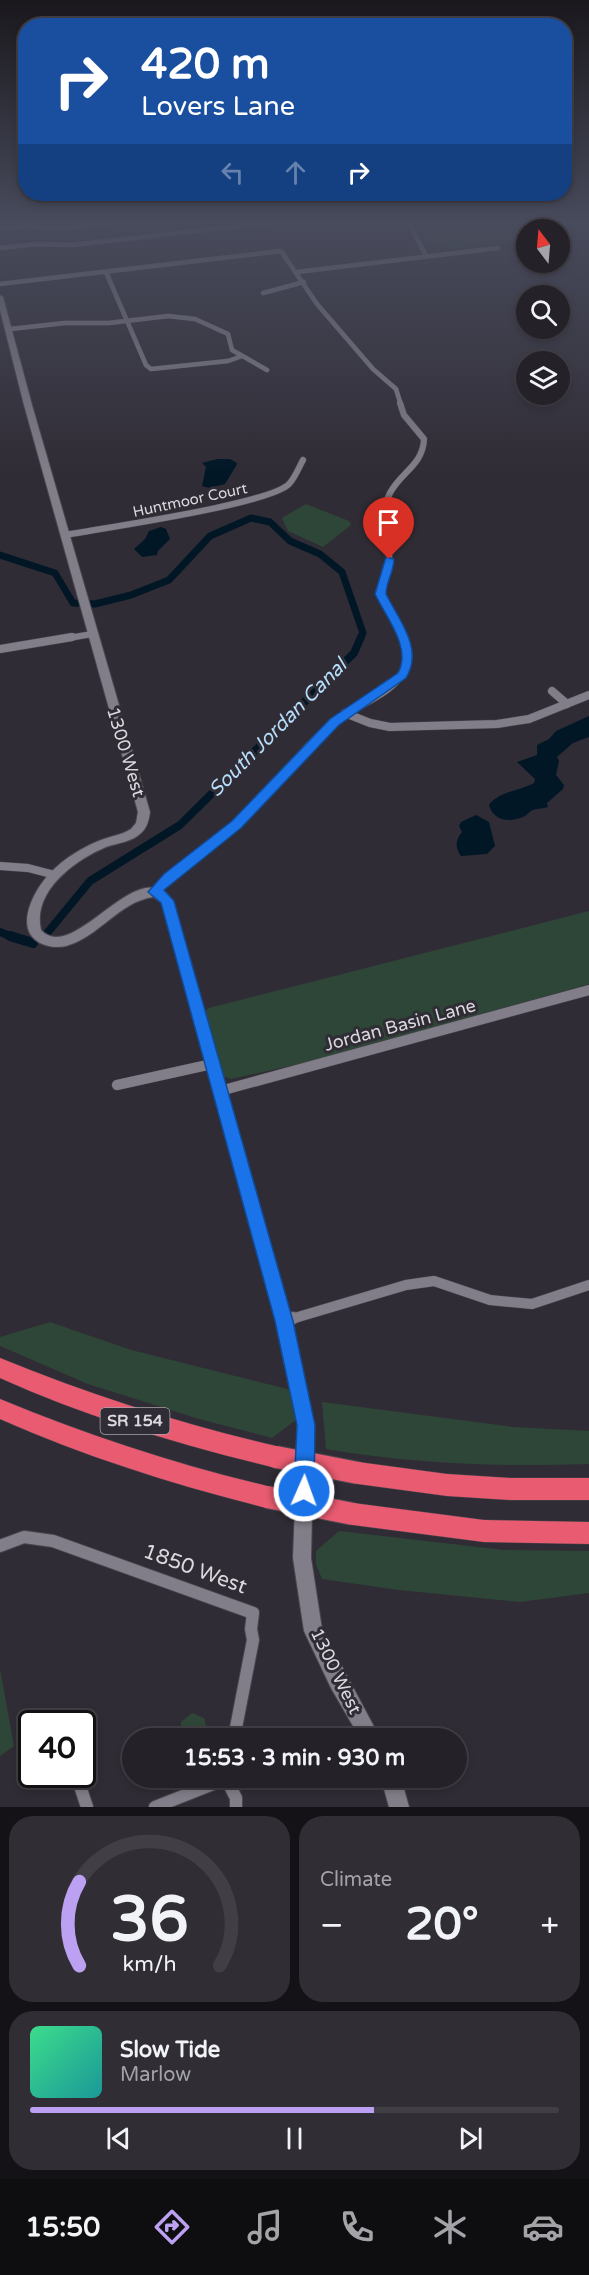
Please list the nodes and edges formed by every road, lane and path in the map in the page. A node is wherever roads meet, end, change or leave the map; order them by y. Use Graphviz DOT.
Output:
graph roads {
  1 [pos="2,304"];
  2 [pos="120,304"];
  3 [pos="318,304"];
  4 [pos="127,321"];
  5 [pos="10,329"];
  6 [pos="242,356"];
  7 [pos="267,370"];
  8 [pos="303,460"];
  9 [pos="66,535"];
  10 [pos="93,634"];
  11 [pos="0,649"];
  12 [pos="552,691"];
  13 [pos="589,695"];
  14 [pos="567,704"];
  15 [pos="345,713"];
  16 [pos="0,866"];
  17 [pos="55,875"];
  18 [pos="155,892"];
  19 [pos="589,990"];
  20 [pos="212,1064"];
  21 [pos="117,1086"];
  22 [pos="220,1091"];
  23 [pos="589,1285"];
  24 [pos="284,1321"];
  25 [pos="0,1368"];
  26 [pos="0,1409"];
  27 [pos="589,1489"];
  28 [pos="589,1533"];
  29 [pos="0,1546"];
  30 [pos="236,1728"];
  31 [pos="364,1728"];
  32 [pos="81,1788"];
  33 [pos="202,1788"];
  34 [pos="231,1788"];
  35 [pos="394,1788"];
  36 [pos="87,1807"];
  37 [pos="155,1807"];
  38 [pos="236,1807"];
  39 [pos="399,1807"];
  1 -- 5 [label="street, 1300 West"];
  2 -- 4 [label="street"];
  3 -- 15 [label="street"];
  4 -- 5 [label="street"];
  4 -- 6 [label="street"];
  4 -- 6 [label="street"];
  5 -- 9 [label="street, 1300 West"];
  6 -- 7 [label="street"];
  8 -- 9 [label="street, Huntmoor Court"];
  9 -- 10 [label="street, 1300 West"];
  10 -- 11 [label="street"];
  10 -- 17 [label="street, 1300 West"];
  12 -- 14 [label="street"];
  13 -- 14 [label="street"];
  14 -- 15 [label="street"];
  15 -- 18 [label="street"];
  16 -- 17 [label="street"];
  17 -- 18 [label="street, 1300 West"];
  18 -- 20 [label="street, 1300 West"];
  19 -- 22 [label="street, Jordan Basin Lane"];
  20 -- 21 [label="street"];
  20 -- 22 [label="street, 1300 West"];
  22 -- 24 [label="street, 1300 West"];
  23 -- 24 [label="street"];
  24 -- 31 [label="street, 1300 West"];
  25 -- 27 [label="highway, SR 154, bridge"];
  26 -- 28 [label="highway, SR 154, bridge"];
  29 -- 30 [label="street, 1850 West"];
  32 -- 36 [label="street"];
  33 -- 37 [label="street"];
  34 -- 38 [label="street"];
  35 -- 39 [label="street"];
}
